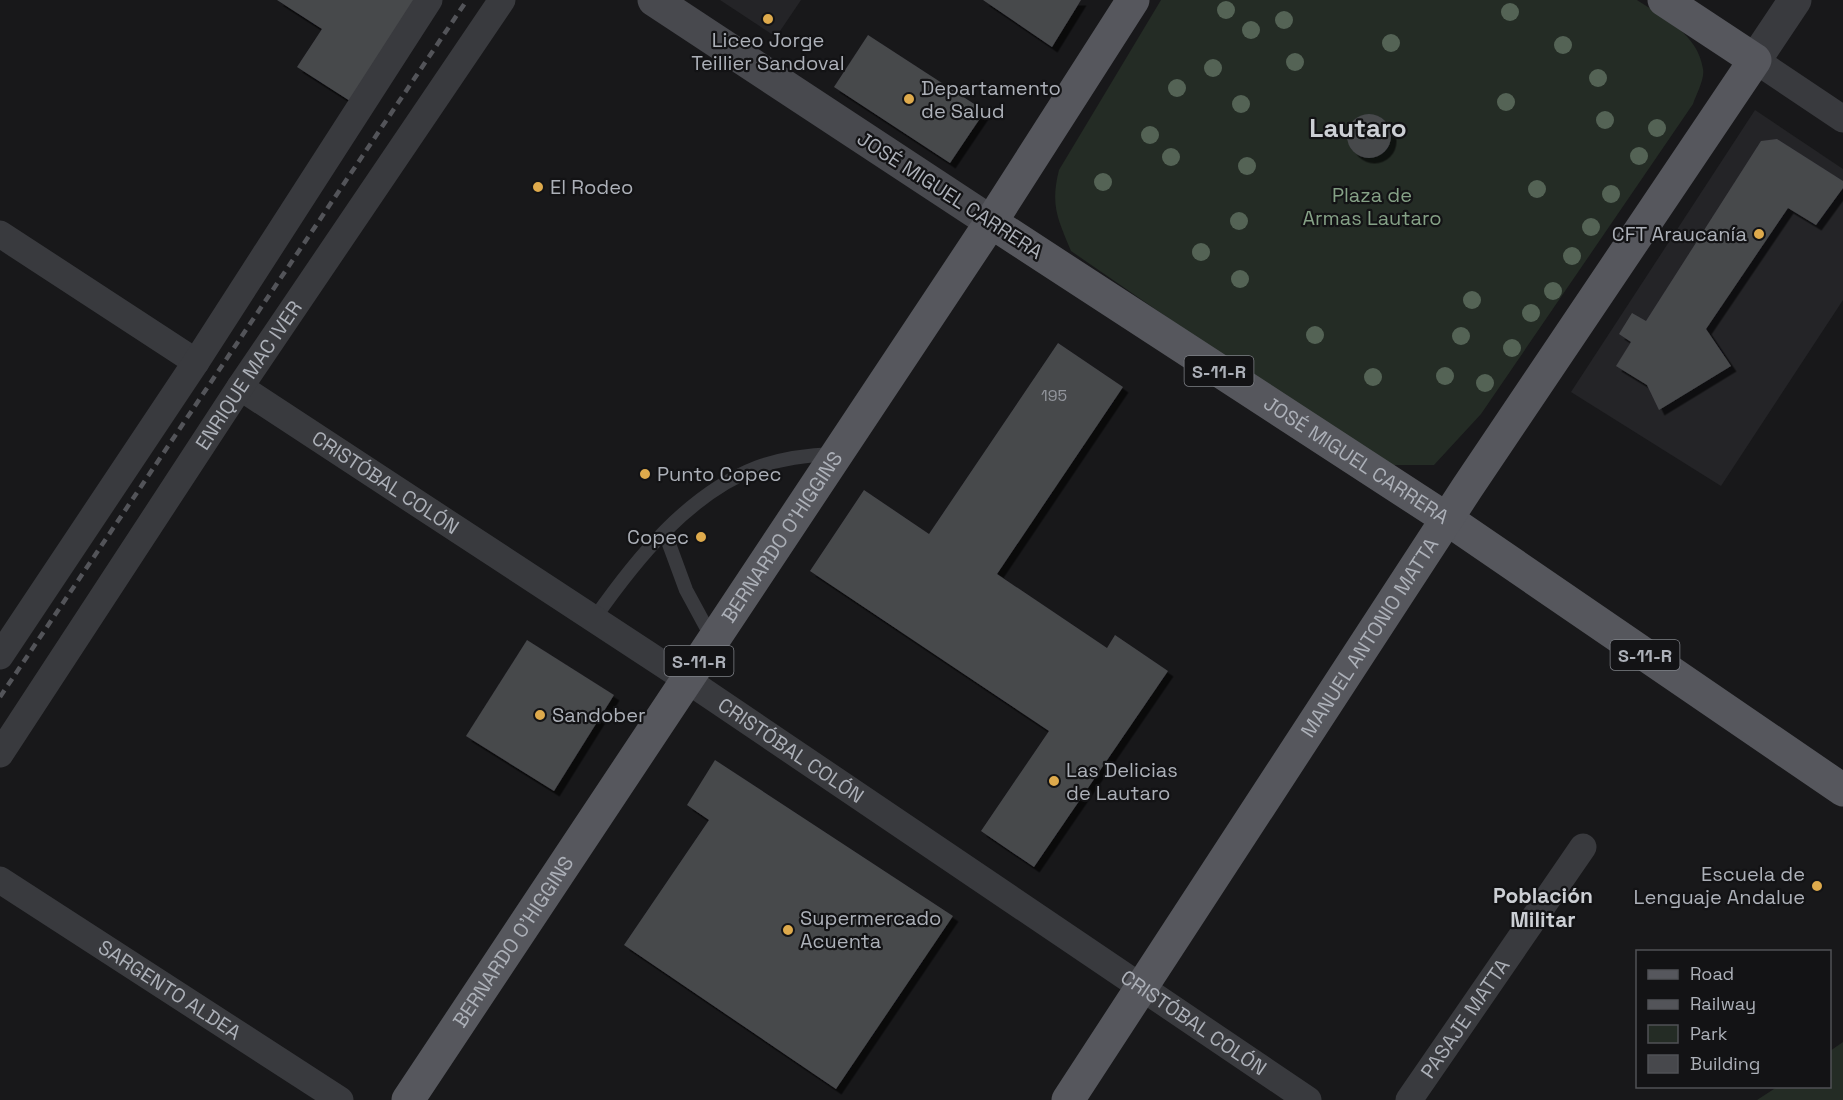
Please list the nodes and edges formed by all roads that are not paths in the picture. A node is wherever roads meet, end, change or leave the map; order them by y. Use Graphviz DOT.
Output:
graph roads {
  1 [pos="429,0"];
  2 [pos="502,0"];
  3 [pos="654,0"];
  4 [pos="1133,0"];
  5 [pos="1664,0"];
  6 [pos="1795,0"];
  7 [pos="1755,60"];
  8 [pos="1843,119"];
  9 [pos="991,222"];
  10 [pos="0,234"];
  11 [pos="196,362"];
  12 [pos="240,387"];
  13 [pos="837,454"];
  14 [pos="1447,519"];
  15 [pos="665,533"];
  16 [pos="594,619"];
  17 [pos="713,640"];
  18 [pos="0,656"];
  19 [pos="687,680"];
  20 [pos="0,754"];
  21 [pos="1843,790"];
  22 [pos="1583,847"];
  23 [pos="0,880"];
  24 [pos="1142,989"];
  25 [pos="340,1100"];
  26 [pos="408,1100"];
  27 [pos="1068,1100"];
  28 [pos="1308,1100"];
  29 [pos="1409,1100"];
  1 -- 11 [label="street"];
  2 -- 12 [label="street, ENRIQUE MAC IVER"];
  3 -- 9 [label="main road, JOSÉ MIGUEL CARRERA"];
  4 -- 9 [label="main road, BERNARDO O'HIGGINS"];
  5 -- 7 [label="main road"];
  6 -- 7 [label="street, MANUEL ANTONIO MATTA"];
  7 -- 8 [label="street"];
  7 -- 14 [label="main road, MANUEL ANTONIO MATTA"];
  9 -- 13 [label="main road, BERNARDO O'HIGGINS / S-11-R"];
  9 -- 14 [label="main road, JOSÉ MIGUEL CARRERA / S-11-R"];
  10 -- 11 [label="street"];
  11 -- 18 [label="street"];
  12 -- 16 [label="street, CRISTÓBAL COLÓN"];
  12 -- 20 [label="street, ENRIQUE MAC IVER"];
  13 -- 15 [label="lane"];
  13 -- 17 [label="main road, BERNARDO O'HIGGINS / S-11-R"];
  14 -- 21 [label="main road, JOSÉ MIGUEL CARRERA / S-11-R"];
  14 -- 24 [label="main road, MANUEL ANTONIO MATTA"];
  15 -- 16 [label="lane"];
  15 -- 17 [label="lane"];
  16 -- 19 [label="street, CRISTÓBAL COLÓN"];
  17 -- 19 [label="main road, BERNARDO O'HIGGINS / S-11-R"];
  19 -- 24 [label="street, CRISTÓBAL COLÓN"];
  19 -- 26 [label="main road, BERNARDO O'HIGGINS / S-11-R"];
  22 -- 29 [label="street, PASAJE MATTA"];
  23 -- 25 [label="street, SARGENTO ALDEA"];
  24 -- 27 [label="main road, MANUEL ANTONIO MATTA"];
  24 -- 28 [label="street, CRISTÓBAL COLÓN"];
}
